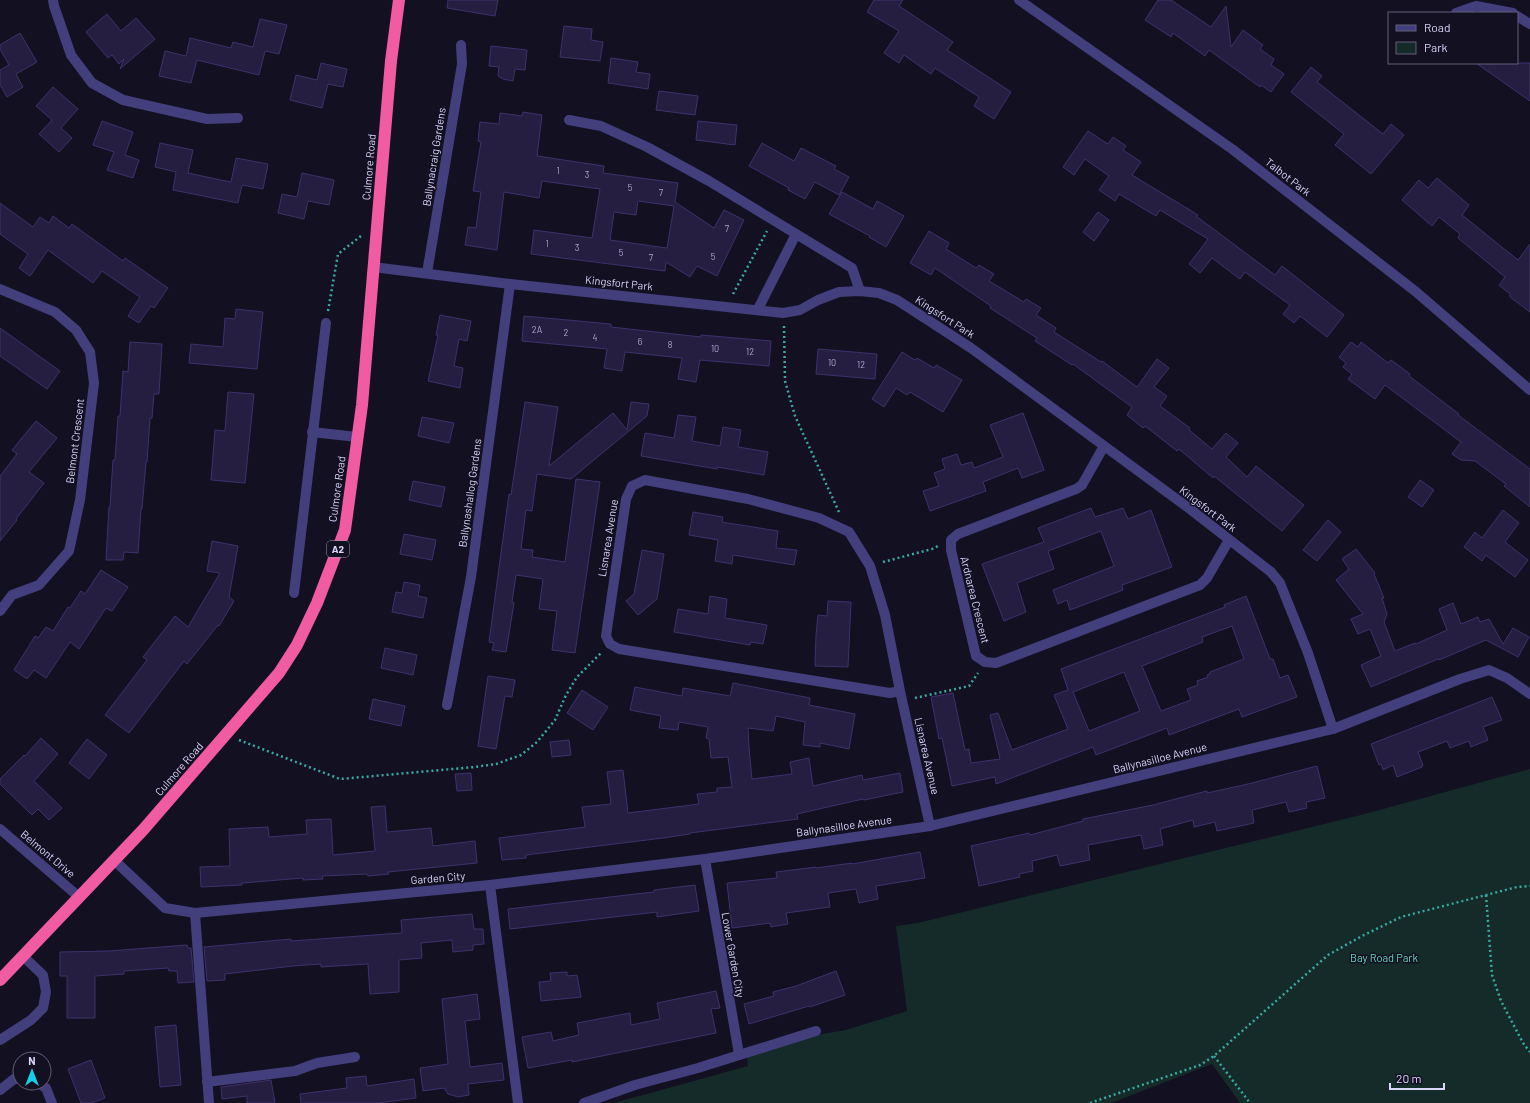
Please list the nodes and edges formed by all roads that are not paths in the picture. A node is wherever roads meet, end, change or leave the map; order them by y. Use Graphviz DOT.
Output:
graph roads {
  1 [pos="54,0"];
  2 [pos="399,0"];
  3 [pos="1019,0"];
  4 [pos="1459,12"];
  5 [pos="1508,12"];
  6 [pos="1518,17"];
  7 [pos="1530,24"];
  8 [pos="461,45"];
  9 [pos="238,118"];
  10 [pos="569,120"];
  11 [pos="796,234"];
  12 [pos="373,267"];
  13 [pos="427,273"];
  14 [pos="510,284"];
  15 [pos="0,289"];
  16 [pos="860,291"];
  17 [pos="758,309"];
  18 [pos="326,323"];
  19 [pos="1530,390"];
  20 [pos="312,432"];
  21 [pos="357,437"];
  22 [pos="1104,446"];
  23 [pos="1229,540"];
  24 [pos="294,593"];
  25 [pos="0,611"];
  26 [pos="900,691"];
  27 [pos="1530,694"];
  28 [pos="447,705"];
  29 [pos="1333,729"];
  30 [pos="930,826"];
  31 [pos="0,829"];
  32 [pos="781,848"];
  33 [pos="705,859"];
  34 [pos="114,861"];
  35 [pos="490,885"];
  36 [pos="79,897"];
  37 [pos="195,913"];
  38 [pos="24,956"];
  39 [pos="0,980"];
  40 [pos="816,1031"];
  41 [pos="0,1040"];
  42 [pos="739,1054"];
  43 [pos="355,1057"];
  44 [pos="12,1081"];
  45 [pos="208,1082"];
  46 [pos="0,1090"];
  47 [pos="47,1091"];
  48 [pos="52,1103"];
  49 [pos="209,1103"];
  50 [pos="518,1103"];
  51 [pos="584,1103"];
  1 -- 9 [label="street"];
  2 -- 12 [label="highway, Culmore Road / A2"];
  3 -- 19 [label="street, Talbot Park"];
  4 -- 5 [label="street"];
  6 -- 7 [label="street"];
  8 -- 13 [label="street, Ballynacraig Gardens"];
  10 -- 11 [label="street"];
  11 -- 16 [label="street"];
  11 -- 17 [label="street"];
  12 -- 13 [label="street, Kingsfort Park"];
  12 -- 21 [label="highway, Culmore Road / A2"];
  13 -- 14 [label="street, Kingsfort Park"];
  14 -- 17 [label="street, Kingsfort Park"];
  14 -- 28 [label="street, Ballynashallog Gardens"];
  15 -- 25 [label="street, Belmont Crescent"];
  16 -- 17 [label="street, Kingsfort Park"];
  16 -- 22 [label="street, Kingsfort Park"];
  18 -- 20 [label="street"];
  20 -- 21 [label="street"];
  20 -- 24 [label="street"];
  21 -- 34 [label="highway, Culmore Road / A2"];
  22 -- 23 [label="street, Kingsfort Park"];
  22 -- 23 [label="street, Ardnarea Crescent"];
  23 -- 29 [label="street, Kingsfort Park"];
  26 -- 26 [label="street, Lisnarea Avenue"];
  26 -- 30 [label="street, Lisnarea Avenue"];
  27 -- 29 [label="street, Ballynasilloe Avenue"];
  29 -- 30 [label="street, Ballynasilloe Avenue"];
  30 -- 32 [label="street, Ballynasilloe Avenue"];
  31 -- 36 [label="street, Belmont Drive"];
  32 -- 33 [label="street, Garden City"];
  33 -- 35 [label="street, Garden City"];
  33 -- 42 [label="street, Lower Garden City"];
  34 -- 36 [label="highway, Culmore Road / A2"];
  34 -- 37 [label="street, Garden City"];
  35 -- 37 [label="street, Garden City"];
  35 -- 50 [label="street"];
  36 -- 38 [label="highway, Culmore Road / A2"];
  37 -- 45 [label="street"];
  38 -- 39 [label="highway, Culmore Road / A2"];
  38 -- 41 [label="street"];
  40 -- 42 [label="street"];
  42 -- 51 [label="street"];
  43 -- 45 [label="street"];
  44 -- 46 [label="street"];
  45 -- 49 [label="street"];
  47 -- 48 [label="street"];
}
